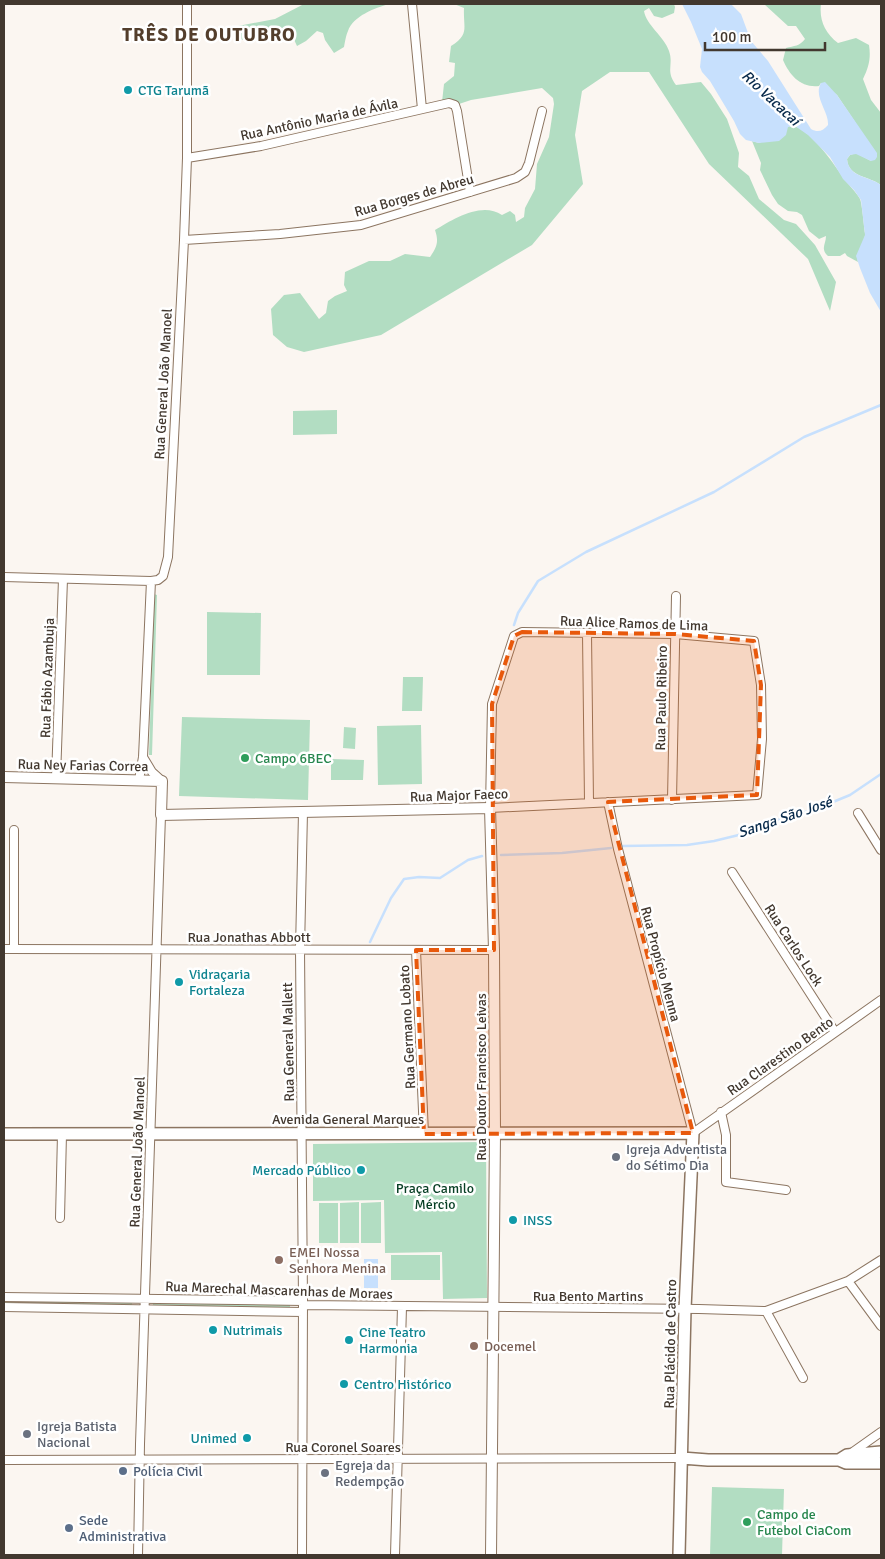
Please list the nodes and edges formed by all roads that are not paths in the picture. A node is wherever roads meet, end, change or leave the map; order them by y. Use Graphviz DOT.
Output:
graph roads {
  1 [pos="187,4"];
  2 [pos="412,4"];
  3 [pos="422,110"];
  4 [pos="542,111"];
  5 [pos="186,158"];
  6 [pos="470,192"];
  7 [pos="184,240"];
  8 [pos="4,577"];
  9 [pos="63,579"];
  10 [pos="151,581"];
  11 [pos="676,596"];
  12 [pos="587,633"];
  13 [pos="675,634"];
  14 [pos="143,757"];
  15 [pos="4,777"];
  16 [pos="56,778"];
  17 [pos="139,780"];
  18 [pos="162,780"];
  19 [pos="757,795"];
  20 [pos="672,800"];
  21 [pos="589,802"];
  22 [pos="608,802"];
  23 [pos="490,808"];
  24 [pos="303,812"];
  25 [pos="858,813"];
  26 [pos="161,815"];
  27 [pos="14,830"];
  28 [pos="881,850"];
  29 [pos="732,872"];
  30 [pos="4,949"];
  31 [pos="14,949"];
  32 [pos="157,949"];
  33 [pos="300,949"];
  34 [pos="416,950"];
  35 [pos="494,950"];
  36 [pos="881,1000"];
  37 [pos="835,1032"];
  38 [pos="721,1112"];
  39 [pos="693,1133"];
  40 [pos="4,1134"];
  41 [pos="62,1134"];
  42 [pos="151,1134"];
  43 [pos="301,1134"];
  44 [pos="424,1134"];
  45 [pos="495,1134"];
  46 [pos="786,1190"];
  47 [pos="60,1218"];
  48 [pos="881,1260"];
  49 [pos="848,1281"];
  50 [pos="4,1297"];
  51 [pos="145,1298"];
  52 [pos="303,1306"];
  53 [pos="4,1307"];
  54 [pos="402,1307"];
  55 [pos="493,1308"];
  56 [pos="685,1309"];
  57 [pos="145,1310"];
  58 [pos="766,1311"];
  59 [pos="881,1326"];
  60 [pos="803,1378"];
  61 [pos="881,1432"];
  62 [pos="881,1452"];
  63 [pos="682,1458"];
  64 [pos="844,1459"];
  65 [pos="4,1460"];
  66 [pos="139,1460"];
  67 [pos="302,1460"];
  68 [pos="398,1460"];
  69 [pos="492,1460"];
  70 [pos="881,1463"];
  71 [pos="138,1555"];
  72 [pos="302,1555"];
  73 [pos="395,1555"];
  74 [pos="491,1555"];
  75 [pos="679,1555"];
  1 -- 5 [label="street, Rua General João Manoel"];
  2 -- 3 [label="street"];
  3 -- 5 [label="street, Rua Antônio Maria de Ávila"];
  3 -- 6 [label="street, Rua Antônio Maria de Ávila"];
  4 -- 6 [label="street, Rua Borges de Abreu"];
  5 -- 7 [label="street, Rua General João Manoel"];
  6 -- 7 [label="street, Rua Borges de Abreu"];
  7 -- 10 [label="street, Rua General João Manoel"];
  8 -- 9 [label="street"];
  9 -- 10 [label="street"];
  9 -- 16 [label="street, Rua Fábio Azambuja"];
  10 -- 14 [label="street"];
  11 -- 13 [label="street, Rua Paulo Ribeiro"];
  12 -- 13 [label="street, Rua Alice Ramos de Lima"];
  12 -- 21 [label="street"];
  12 -- 23 [label="street, Rua Alice Ramos de Lima"];
  13 -- 19 [label="street, Rua Alice Ramos de Lima"];
  13 -- 20 [label="street, Rua Paulo Ribeiro"];
  14 -- 17 [label="street"];
  14 -- 18 [label="street"];
  15 -- 16 [label="street, Rua Ney Farias Correa"];
  16 -- 17 [label="street, Rua Ney Farias Correa"];
  17 -- 18 [label="street, Rua Ney Farias Correa"];
  18 -- 26 [label="street, Rua General João Manoel"];
  19 -- 20 [label="street, Rua Major Faeco"];
  20 -- 22 [label="street, Rua Major Faeco"];
  21 -- 22 [label="street, Rua Major Faeco"];
  21 -- 23 [label="street, Rua Major Faeco"];
  22 -- 39 [label="street, Rua Propício Menna"];
  23 -- 24 [label="street, Rua Major Faeco"];
  23 -- 35 [label="street, Rua Doutor Francisco Leivas"];
  24 -- 26 [label="street, Rua Major Faeco"];
  24 -- 33 [label="street, Rua General Mallett"];
  25 -- 28 [label="street"];
  26 -- 32 [label="street, Rua General João Manoel"];
  27 -- 31 [label="street"];
  29 -- 37 [label="street, Rua Carlos Lock"];
  30 -- 31 [label="street, Rua Jonathas Abbott"];
  31 -- 32 [label="street, Rua Jonathas Abbott"];
  32 -- 33 [label="street, Rua Jonathas Abbott"];
  32 -- 42 [label="street, Rua General João Manoel"];
  33 -- 34 [label="street, Rua Jonathas Abbott"];
  33 -- 43 [label="street, Rua General Mallett"];
  34 -- 35 [label="street, Rua Jonathas Abbott"];
  34 -- 44 [label="street, Rua Germano Lobato"];
  35 -- 45 [label="street, Rua Doutor Francisco Leivas"];
  36 -- 37 [label="street, Rua Clarestino Bento"];
  37 -- 38 [label="street, Rua Clarestino Bento"];
  38 -- 39 [label="street, Rua Clarestino Bento"];
  38 -- 46 [label="street"];
  39 -- 45 [label="main road, Avenida General Marques"];
  39 -- 56 [label="main road, Rua Plácido de Castro"];
  40 -- 41 [label="main road, Avenida General Marques"];
  41 -- 42 [label="main road, Avenida General Marques"];
  41 -- 47 [label="street"];
  42 -- 43 [label="main road, Avenida General Marques"];
  42 -- 51 [label="street, Rua General João Manoel"];
  43 -- 44 [label="main road, Avenida General Marques"];
  43 -- 52 [label="street, Rua General Mallett"];
  44 -- 45 [label="main road, Avenida General Marques"];
  45 -- 55 [label="street, Rua Doutor Francisco Leivas"];
  48 -- 49 [label="street, Rua Bento Martins"];
  49 -- 58 [label="street, Rua Bento Martins"];
  49 -- 59 [label="street"];
  50 -- 51 [label="street, Rua Marechal Mascarenhas de Moraes"];
  51 -- 52 [label="street, Rua Marechal Mascarenhas de Moraes"];
  51 -- 57 [label="street, Rua General João Manoel"];
  52 -- 54 [label="street, Rua Marechal Mascarenhas de Moraes"];
  52 -- 57 [label="street, Rua Marechal Mascarenhas de Moraes"];
  52 -- 67 [label="street, Rua General Mallett"];
  53 -- 57 [label="street, Rua Marechal Mascarenhas de Moraes"];
  54 -- 55 [label="street, Rua Marechal Mascarenhas de Moraes"];
  54 -- 68 [label="street"];
  55 -- 56 [label="street, Rua Bento Martins"];
  55 -- 69 [label="street, Rua Doutor Francisco Leivas"];
  56 -- 58 [label="street, Rua Bento Martins"];
  56 -- 63 [label="main road, Rua Plácido de Castro"];
  57 -- 66 [label="street, Rua General João Manoel"];
  58 -- 60 [label="street"];
  61 -- 64 [label="street"];
  62 -- 64 [label="main road"];
  63 -- 64 [label="main road"];
  63 -- 69 [label="street, Rua Coronel Soares"];
  63 -- 75 [label="main road, Rua Plácido de Castro"];
  64 -- 70 [label="main road"];
  65 -- 66 [label="street, Rua Coronel Soares"];
  66 -- 67 [label="street, Rua Coronel Soares"];
  66 -- 71 [label="street, Rua General João Manoel"];
  67 -- 68 [label="street, Rua Coronel Soares"];
  67 -- 72 [label="street, Rua General Mallett"];
  68 -- 69 [label="street, Rua Coronel Soares"];
  68 -- 73 [label="street"];
  69 -- 74 [label="street, Rua Doutor Francisco Leivas"];
}
